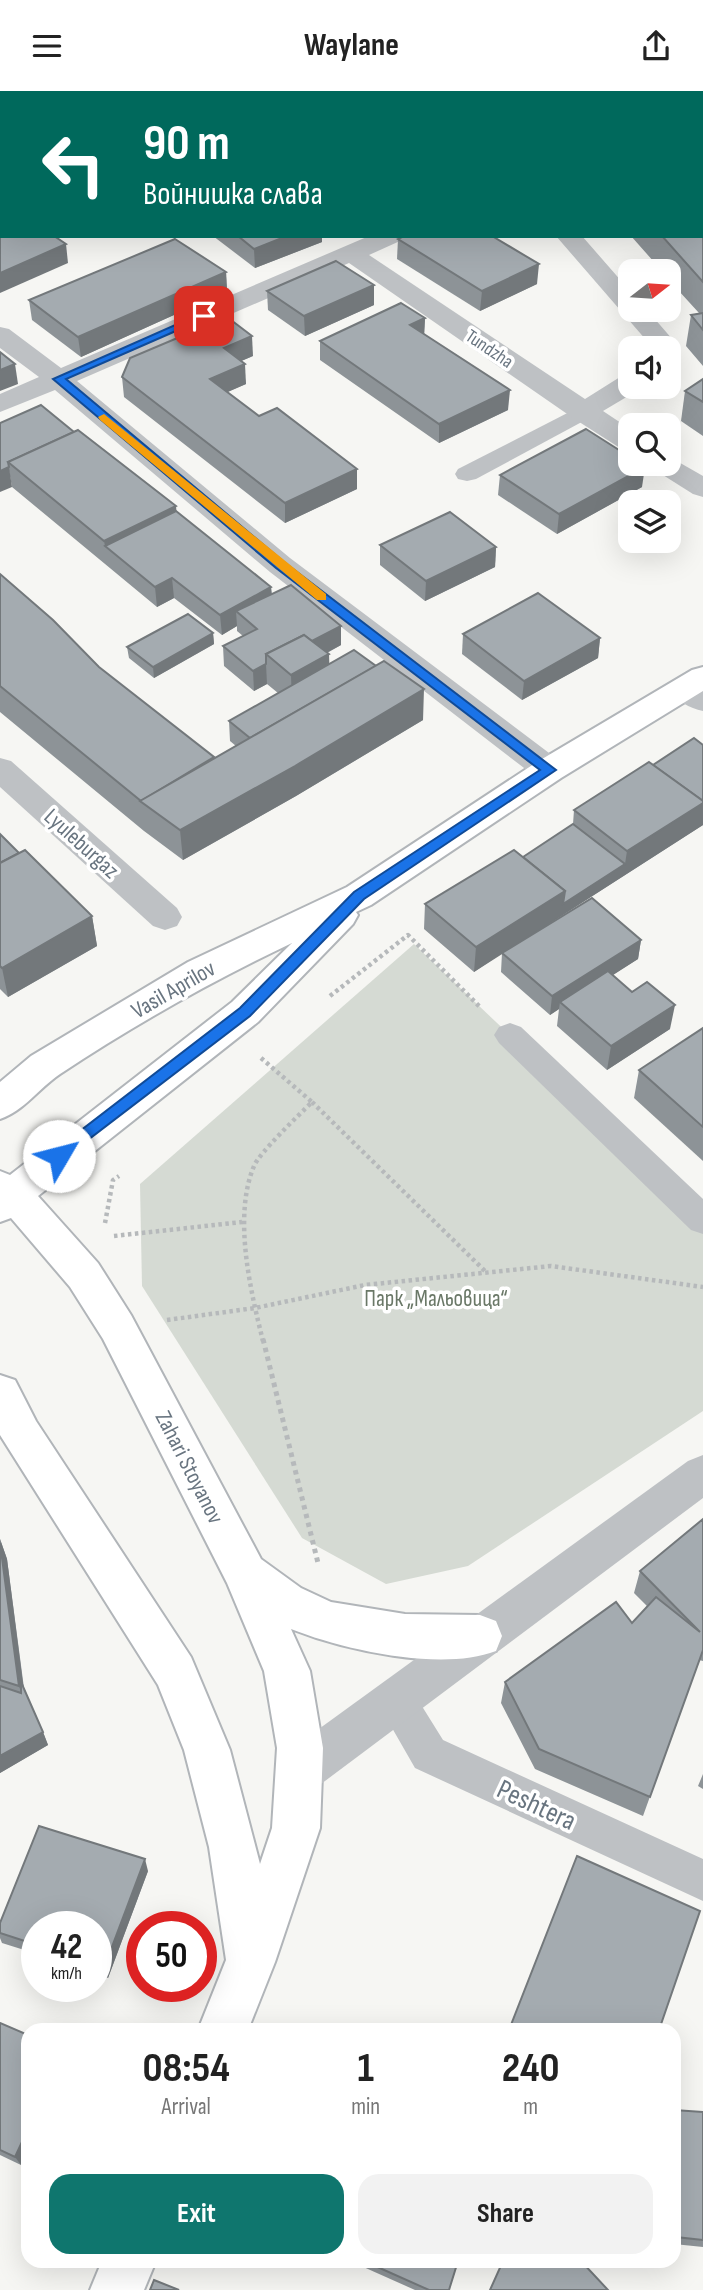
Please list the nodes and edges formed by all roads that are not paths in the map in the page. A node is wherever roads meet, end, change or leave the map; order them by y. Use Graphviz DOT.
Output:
graph roads {
  1 [pos="386,238"];
  2 [pos="570,238"];
  3 [pos="350,253"];
  4 [pos="618,293"];
  5 [pos="644,322"];
  6 [pos="0,335"];
  7 [pos="656,336"];
  8 [pos="58,379"];
  9 [pos="618,390"];
  10 [pos="0,404"];
  11 [pos="583,412"];
  12 [pos="618,434"];
  13 [pos="467,474"];
  14 [pos="681,474"];
  15 [pos="703,488"];
  16 [pos="697,689"];
  17 [pos="0,769"];
  18 [pos="549,770"];
  19 [pos="359,896"];
  20 [pos="165,917"];
  21 [pos="510,1035"];
  22 [pos="0,1104"];
  23 [pos="4,1196"];
  24 [pos="703,1220"];
  25 [pos="0,1393"];
  26 [pos="11,1431"];
  27 [pos="703,1474"];
  28 [pos="245,1573"];
  29 [pos="480,1636"];
  30 [pos="396,1700"];
  31 [pos="300,1771"];
  32 [pos="703,1880"];
  33 [pos="250,1962"];
  34 [pos="226,2023"];
  35 [pos="126,2268"];
  36 [pos="117,2290"];
  1 -- 3 [label="street"];
  2 -- 4 [label="street"];
  3 -- 8 [label="street"];
  3 -- 11 [label="street, Tundzha"];
  5 -- 7 [label="street"];
  6 -- 8 [label="street"];
  8 -- 10 [label="street"];
  8 -- 18 [label="street"];
  9 -- 11 [label="street"];
  11 -- 12 [label="street, Tundzha"];
  11 -- 13 [label="lane"];
  14 -- 15 [label="street"];
  16 -- 18 [label="street, Vasil Aprilov"];
  17 -- 20 [label="street, Lyuleburgaz"];
  18 -- 19 [label="street, Vasil Aprilov"];
  19 -- 22 [label="street, Vasil Aprilov"];
  19 -- 23 [label="street, Vasil Aprilov"];
  21 -- 24 [label="lane"];
  23 -- 28 [label="street, Zahari Stoyanov"];
  25 -- 26 [label="street"];
  26 -- 33 [label="street"];
  27 -- 29 [label="street"];
  28 -- 29 [label="street"];
  28 -- 31 [label="street, Zahari Stoyanov"];
  29 -- 30 [label="street"];
  30 -- 31 [label="street"];
  30 -- 32 [label="lane, Peshtera"];
  31 -- 33 [label="street, Zahari Stoyanov"];
  33 -- 34 [label="street, Zahari Stoyanov"];
  35 -- 36 [label="street"];
}
